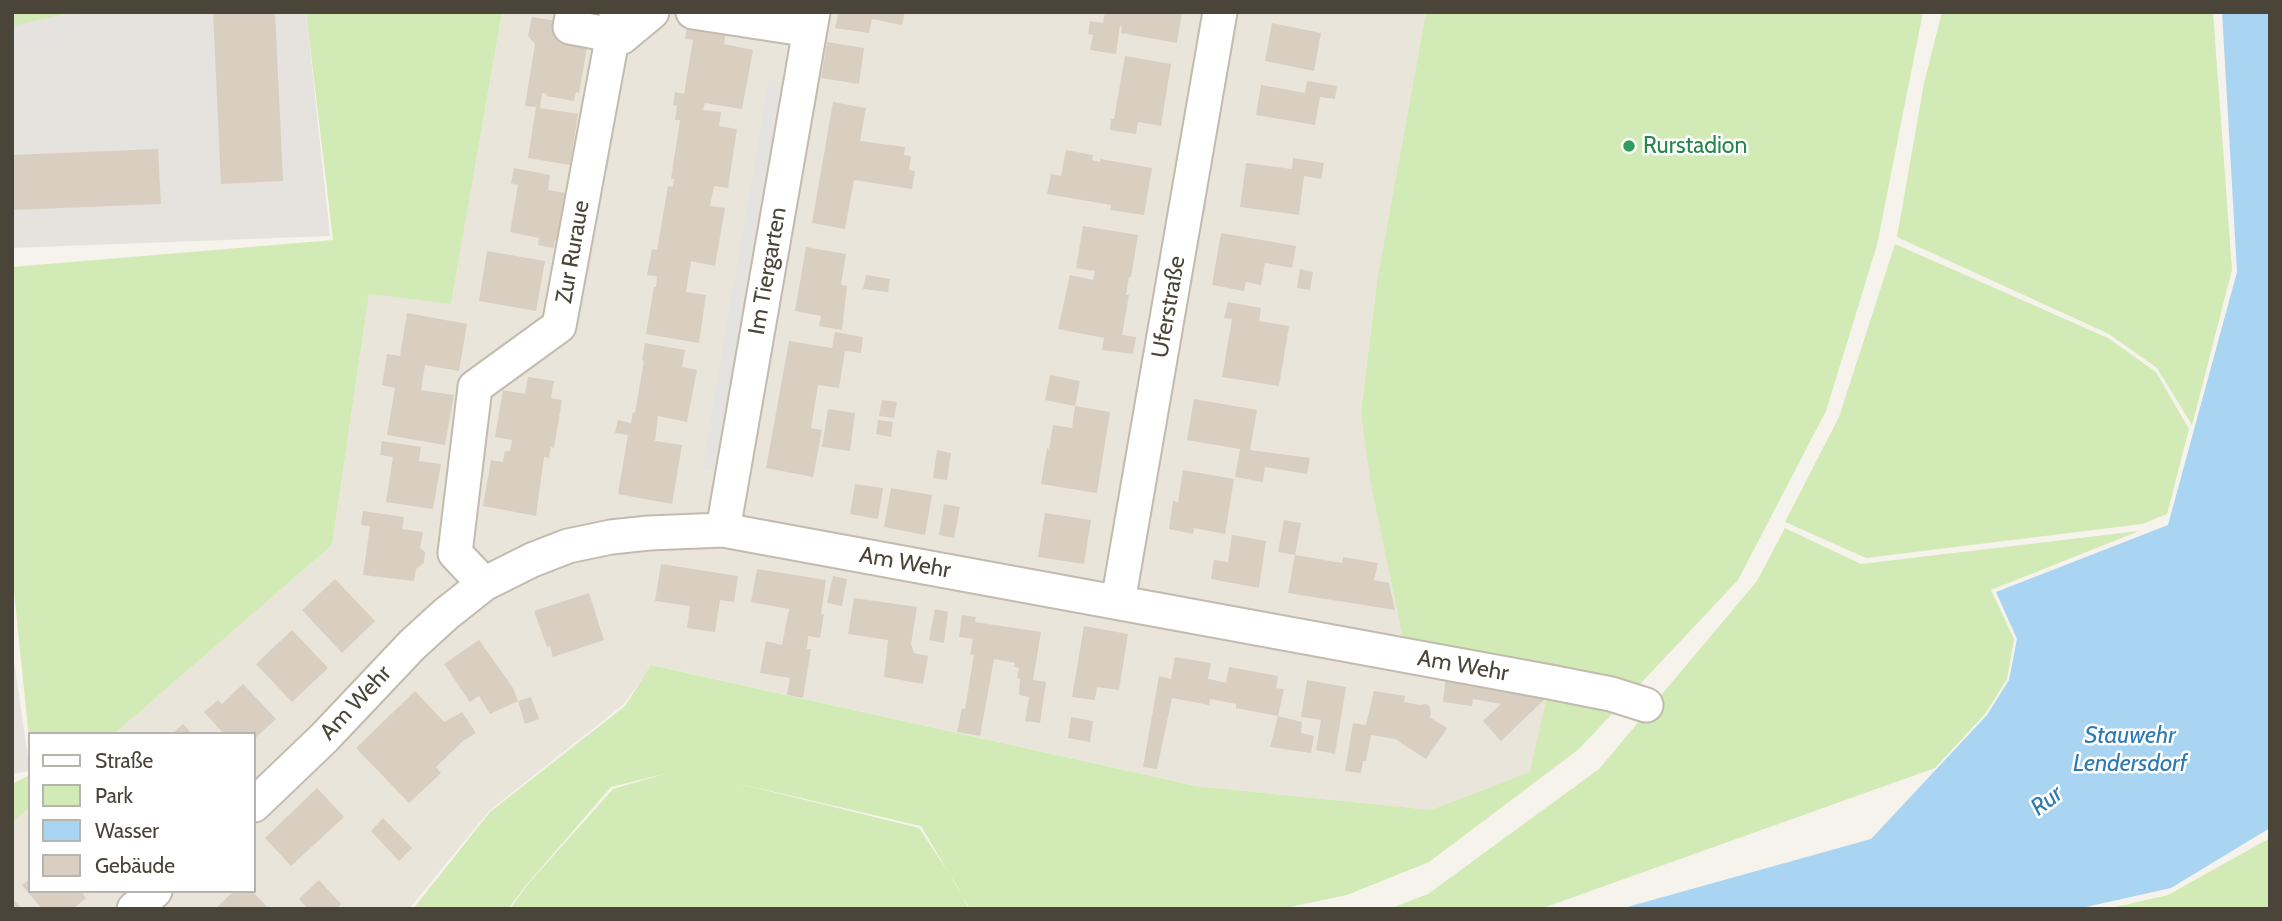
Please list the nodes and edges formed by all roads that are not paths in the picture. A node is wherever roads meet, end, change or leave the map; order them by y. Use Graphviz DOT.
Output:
graph roads {
  1 [pos="573,12"];
  2 [pos="652,12"];
  3 [pos="693,12"];
  4 [pos="1220,12"];
  5 [pos="812,21"];
  6 [pos="615,24"];
  7 [pos="723,530"];
  8 [pos="484,584"];
  9 [pos="1118,602"];
  10 [pos="1646,705"];
  11 [pos="256,803"];
  12 [pos="153,893"];
  13 [pos="134,909"];
  1 -- 6 [label="street"];
  2 -- 6 [label="street"];
  3 -- 5 [label="street"];
  4 -- 9 [label="street, Uferstraße"];
  5 -- 7 [label="street, Im Tiergarten"];
  6 -- 8 [label="street, Zur Ruraue"];
  7 -- 8 [label="street, Am Wehr"];
  7 -- 9 [label="street, Am Wehr"];
  8 -- 11 [label="street, Am Wehr"];
  9 -- 10 [label="street, Am Wehr"];
  12 -- 13 [label="street"];
}
